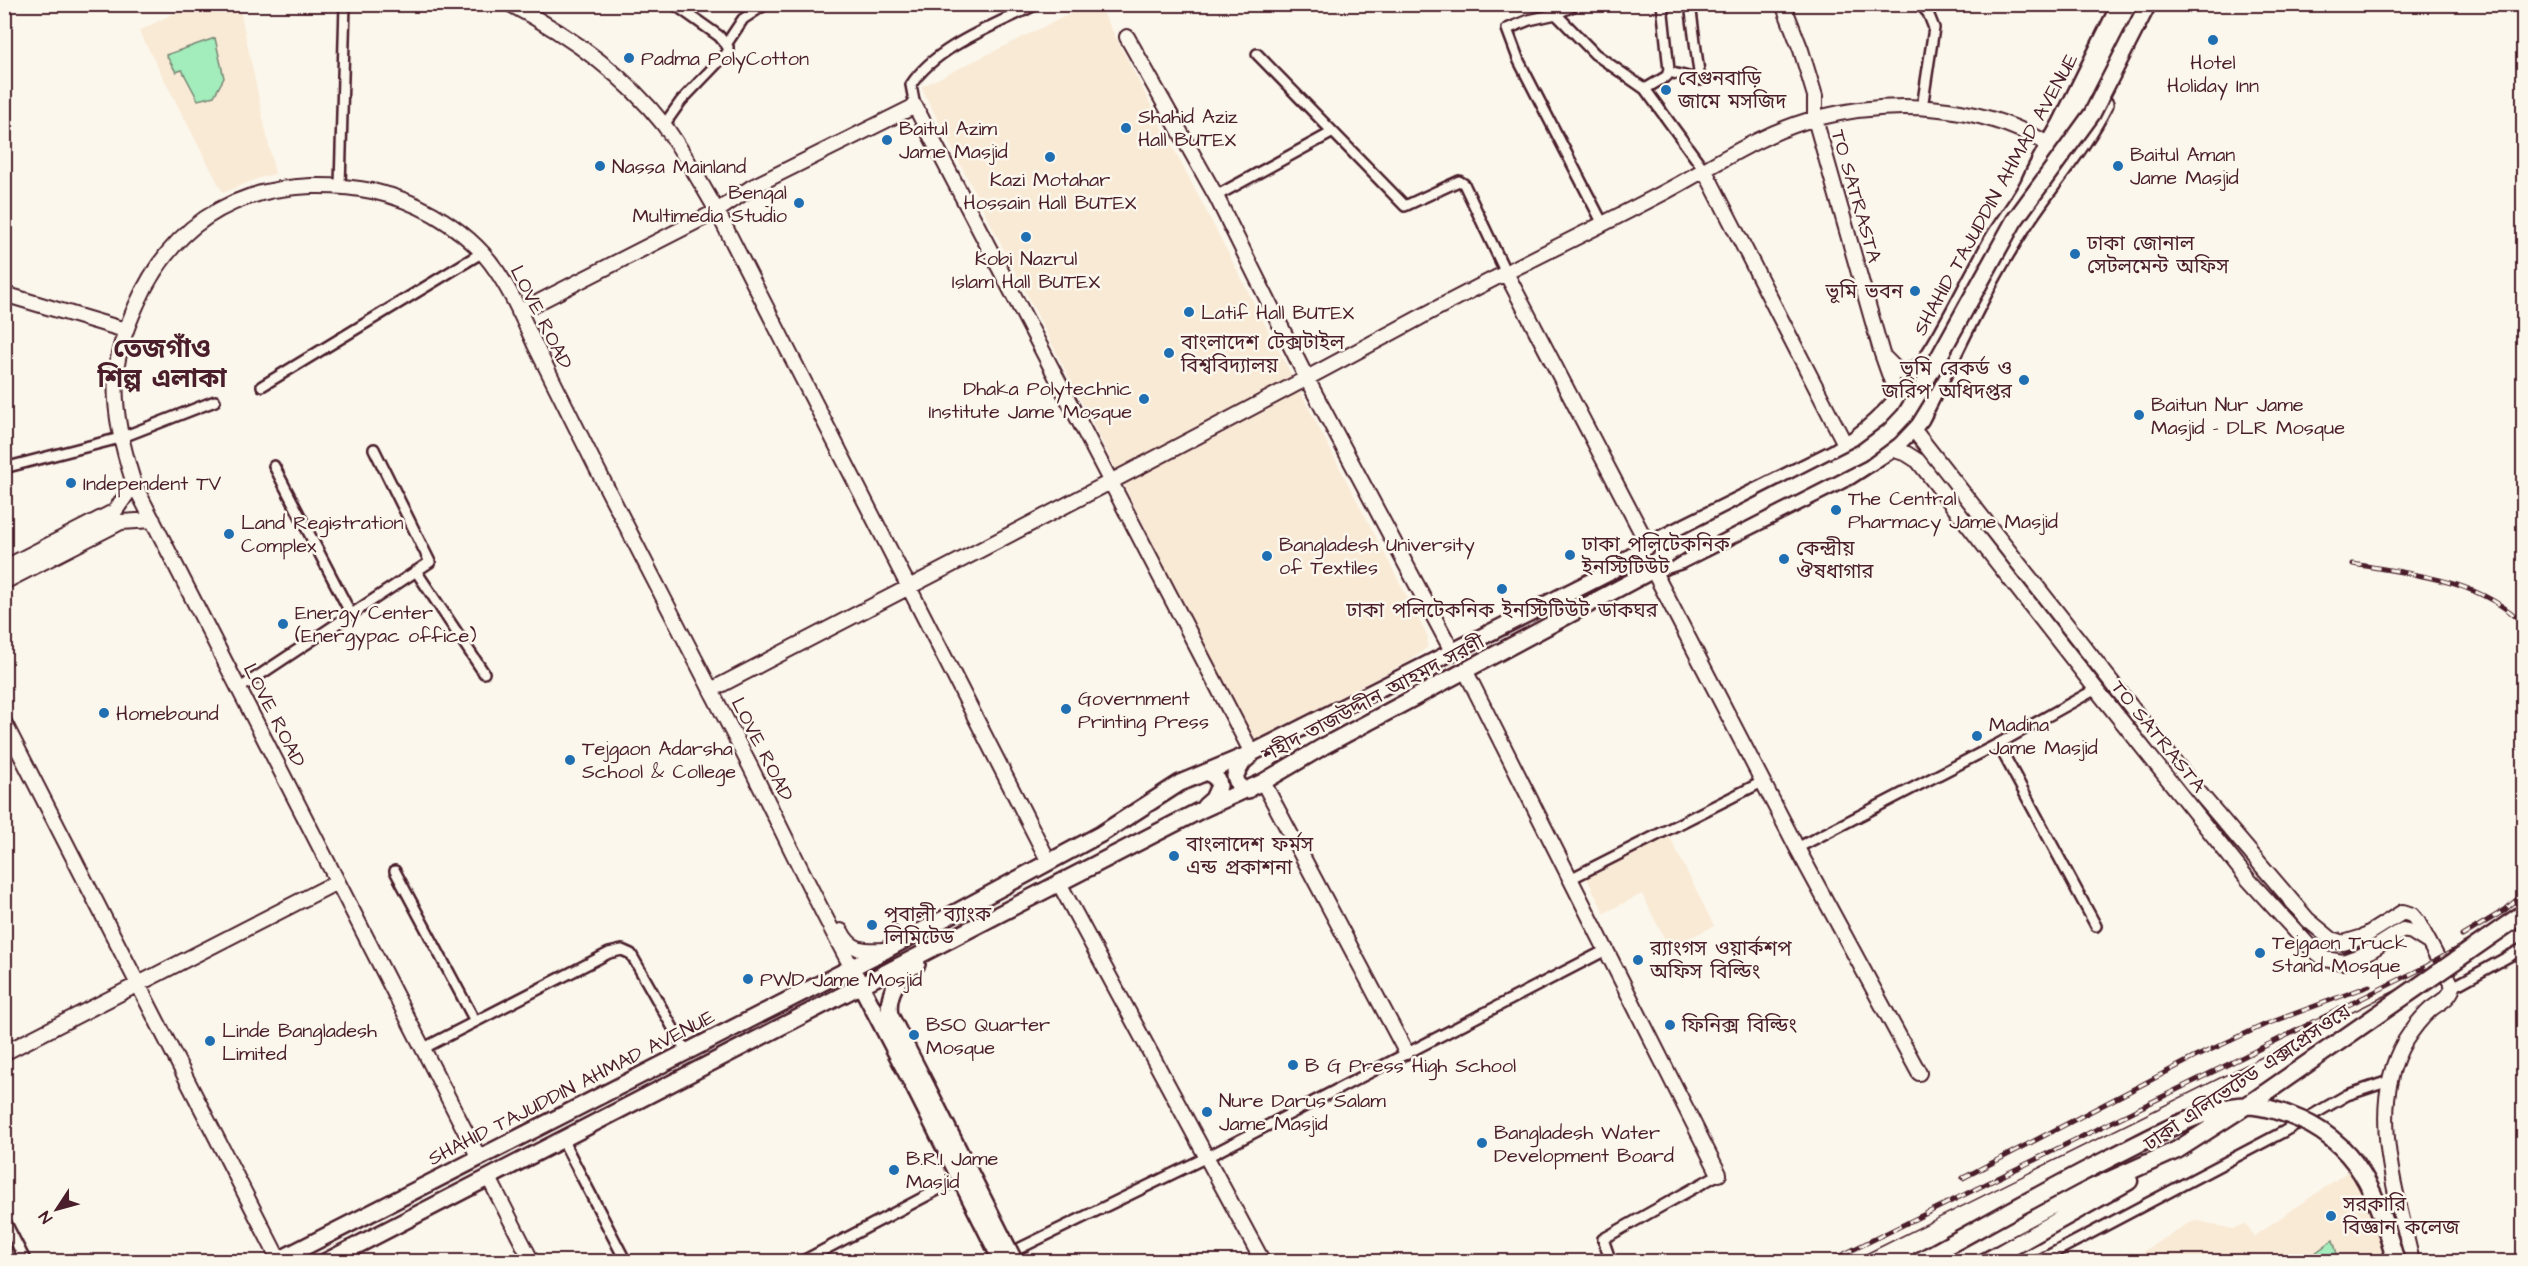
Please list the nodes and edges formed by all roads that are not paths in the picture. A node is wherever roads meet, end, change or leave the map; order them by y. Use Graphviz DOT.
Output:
graph roads {
  1 [pos="345,4"];
  2 [pos="510,4"];
  3 [pos="674,4"];
  4 [pos="766,4"];
  5 [pos="1037,4"];
  6 [pos="1571,4"];
  7 [pos="1662,4"];
  8 [pos="1690,4"];
  9 [pos="1783,4"];
  10 [pos="1920,4"];
  11 [pos="2120,4"];
  12 [pos="2133,4"];
  13 [pos="2148,4"];
  14 [pos="2154,4"];
  15 [pos="1556,15"];
  16 [pos="1127,37"];
  17 [pos="727,44"];
  18 [pos="1257,54"];
  19 [pos="1669,72"];
  20 [pos="1646,89"];
  21 [pos="1814,93"];
  22 [pos="915,106"];
  23 [pos="1922,108"];
  24 [pos="1844,112"];
  25 [pos="1815,119"];
  26 [pos="663,125"];
  27 [pos="1333,132"];
  28 [pos="2048,144"];
  29 [pos="1705,171"];
  30 [pos="2028,184"];
  31 [pos="340,186"];
  32 [pos="1216,196"];
  33 [pos="717,211"];
  34 [pos="1604,224"];
  35 [pos="483,252"];
  36 [pos="1505,272"];
  37 [pos="4,294"];
  38 [pos="519,312"];
  39 [pos="125,330"];
  40 [pos="1882,354"];
  41 [pos="1926,362"];
  42 [pos="1307,379"];
  43 [pos="1911,384"];
  44 [pos="262,386"];
  45 [pos="1898,399"];
  46 [pos="1930,400"];
  47 [pos="215,401"];
  48 [pos="1879,419"];
  49 [pos="1913,429"];
  50 [pos="120,438"];
  51 [pos="1852,442"];
  52 [pos="374,449"];
  53 [pos="1892,449"];
  54 [pos="274,466"];
  55 [pos="4,468"];
  56 [pos="1110,482"];
  57 [pos="134,484"];
  58 [pos="118,516"];
  59 [pos="153,520"];
  60 [pos="1648,545"];
  61 [pos="4,568"];
  62 [pos="1653,570"];
  63 [pos="416,571"];
  64 [pos="4,582"];
  65 [pos="908,587"];
  66 [pos="351,614"];
  67 [pos="1452,651"];
  68 [pos="1466,672"];
  69 [pos="484,673"];
  70 [pos="2108,679"];
  71 [pos="240,688"];
  72 [pos="2096,689"];
  73 [pos="711,690"];
  74 [pos="4,722"];
  75 [pos="1998,744"];
  76 [pos="1252,753"];
  77 [pos="1208,772"];
  78 [pos="1263,782"];
  79 [pos="1762,782"];
  80 [pos="1248,790"];
  81 [pos="1199,811"];
  82 [pos="1797,848"];
  83 [pos="1049,862"];
  84 [pos="799,865"];
  85 [pos="2260,867"];
  86 [pos="395,871"];
  87 [pos="2247,878"];
  88 [pos="1570,879"];
  89 [pos="337,882"];
  90 [pos="1059,883"];
  91 [pos="2523,913"];
  92 [pos="2096,926"];
  93 [pos="960,934"];
  94 [pos="2331,939"];
  95 [pos="2428,942"];
  96 [pos="2523,948"];
  97 [pos="886,950"];
  98 [pos="1606,950"];
  99 [pos="2319,954"];
  100 [pos="852,968"];
  101 [pos="866,982"];
  102 [pos="140,984"];
  103 [pos="2453,987"];
  104 [pos="841,995"];
  105 [pos="885,1017"];
  106 [pos="475,1021"];
  107 [pos="713,1037"];
  108 [pos="424,1048"];
  109 [pos="686,1051"];
  110 [pos="1406,1052"];
  111 [pos="4,1053"];
  112 [pos="722,1056"];
  113 [pos="1919,1073"];
  114 [pos="2390,1081"];
  115 [pos="921,1089"];
  116 [pos="562,1139"];
  117 [pos="2177,1150"];
  118 [pos="1207,1157"];
  119 [pos="479,1158"];
  120 [pos="1719,1174"];
  121 [pos="489,1178"];
  122 [pos="949,1184"];
  123 [pos="4,1220"];
  124 [pos="277,1261"];
  125 [pos="26,1262"];
  126 [pos="325,1262"];
  127 [pos="532,1262"];
  128 [pos="626,1262"];
  129 [pos="801,1262"];
  130 [pos="994,1262"];
  131 [pos="1002,1262"];
  132 [pos="1015,1262"];
  133 [pos="1263,1262"];
  134 [pos="1611,1262"];
  135 [pos="1918,1262"];
  136 [pos="1945,1262"];
  137 [pos="1985,1262"];
  138 [pos="2036,1262"];
  139 [pos="2396,1262"];
  140 [pos="2412,1262"];
  1 -- 31 [label="street"];
  2 -- 26 [label="street"];
  3 -- 17 [label="street"];
  4 -- 17 [label="street"];
  5 -- 22 [label="street"];
  6 -- 15 [label="street"];
  7 -- 19 [label="street"];
  8 -- 19 [label="street"];
  9 -- 21 [label="street, TO SATRASTA"];
  10 -- 23 [label="street"];
  11 -- 28 [label="main road, SHAHID TAJUDDIN AHMAD AVENUE"];
  12 -- 30 [label="main road"];
  13 -- 62 [label="main road, bridge"];
  14 -- 46 [label="main road, SHAHID TAJUDDIN AHMAD AVENUE"];
  15 -- 20 [label="street"];
  15 -- 34 [label="street"];
  16 -- 32 [label="street"];
  17 -- 26 [label="street"];
  18 -- 27 [label="street"];
  19 -- 20 [label="street"];
  20 -- 29 [label="street"];
  21 -- 24 [label="street"];
  21 -- 25 [label="street, TO SATRASTA"];
  22 -- 33 [label="street"];
  22 -- 56 [label="street"];
  23 -- 24 [label="street"];
  23 -- 28 [label="street"];
  24 -- 25 [label="street"];
  25 -- 29 [label="street"];
  25 -- 40 [label="street, TO SATRASTA"];
  26 -- 33 [label="street"];
  27 -- 32 [label="street"];
  27 -- 36 [label="street"];
  28 -- 30 [label="main road, SHAHID TAJUDDIN AHMAD AVENUE"];
  29 -- 34 [label="street"];
  29 -- 51 [label="street"];
  30 -- 41 [label="main road, SHAHID TAJUDDIN AHMAD AVENUE"];
  31 -- 35 [label="street, LOVE ROAD"];
  31 -- 39 [label="street, LOVE ROAD"];
  32 -- 42 [label="street"];
  33 -- 38 [label="street"];
  33 -- 65 [label="street"];
  34 -- 36 [label="street"];
  35 -- 38 [label="street, LOVE ROAD"];
  35 -- 44 [label="street"];
  36 -- 42 [label="street"];
  36 -- 60 [label="street"];
  37 -- 39 [label="street"];
  38 -- 73 [label="street, LOVE ROAD"];
  39 -- 50 [label="street, LOVE ROAD"];
  40 -- 41 [label="street"];
  40 -- 45 [label="street, TO SATRASTA"];
  41 -- 43 [label="main road, SHAHID TAJUDDIN AHMAD AVENUE"];
  42 -- 56 [label="street"];
  42 -- 67 [label="street"];
  43 -- 45 [label="main road, SHAHID TAJUDDIN AHMAD AVENUE"];
  43 -- 46 [label="main road"];
  45 -- 48 [label="main road, SHAHID TAJUDDIN AHMAD AVENUE"];
  45 -- 49 [label="main road"];
  46 -- 49 [label="main road, SHAHID TAJUDDIN AHMAD AVENUE"];
  47 -- 50 [label="street"];
  48 -- 49 [label="main road"];
  48 -- 51 [label="main road, শহীদ তাজউদ্দীন আহমদ সরণী"];
  49 -- 53 [label="main road, SHAHID TAJUDDIN AHMAD AVENUE"];
  49 -- 70 [label="street"];
  50 -- 55 [label="street"];
  50 -- 57 [label="street, LOVE ROAD"];
  51 -- 53 [label="main road"];
  51 -- 60 [label="main road, শহীদ তাজউদ্দীন আহমদ সরণী"];
  52 -- 63 [label="street"];
  53 -- 62 [label="main road, শহীদ তাজউদ্দীন আহমদ সরণী"];
  53 -- 72 [label="street, TO SATRASTA"];
  54 -- 66 [label="street"];
  56 -- 65 [label="street"];
  56 -- 76 [label="street"];
  57 -- 58 [label="street"];
  57 -- 59 [label="street, LOVE ROAD"];
  58 -- 59 [label="street"];
  58 -- 61 [label="street"];
  58 -- 64 [label="street"];
  59 -- 71 [label="street, LOVE ROAD"];
  60 -- 67 [label="main road, শহীদ তাজউদ্দীন আহমদ সরণী"];
  62 -- 68 [label="main road, শহীদ তাজউদ্দীন আহমদ সরণী"];
  62 -- 79 [label="street"];
  63 -- 66 [label="street"];
  63 -- 69 [label="street"];
  65 -- 73 [label="street"];
  65 -- 83 [label="street"];
  66 -- 71 [label="street"];
  67 -- 76 [label="main road, শহীদ তাজউদ্দীন আহমদ সরণী"];
  68 -- 78 [label="main road, শহীদ তাজউদ্দীন আহমদ সরণী"];
  68 -- 88 [label="street"];
  70 -- 72 [label="street"];
  70 -- 85 [label="street"];
  71 -- 89 [label="street, LOVE ROAD"];
  72 -- 75 [label="street"];
  72 -- 87 [label="street, TO SATRASTA"];
  73 -- 84 [label="street, LOVE ROAD"];
  74 -- 102 [label="street"];
  75 -- 82 [label="street"];
  75 -- 92 [label="street"];
  76 -- 77 [label="main road, শহীদ তাজউদ্দীন আহমদ সরণী"];
  76 -- 80 [label="main road"];
  77 -- 81 [label="main road"];
  77 -- 83 [label="main road, শহীদ তাজউদ্দীন আহমদ সরণী"];
  78 -- 80 [label="main road, শহীদ তাজউদ্দীন আহমদ সরণী"];
  78 -- 110 [label="street"];
  79 -- 82 [label="street"];
  79 -- 88 [label="street"];
  80 -- 81 [label="main road, শহীদ তাজউদ্দীন আহমদ সরণী"];
  81 -- 90 [label="main road, শহীদ তাজউদ্দীন আহমদ সরণী"];
  82 -- 113 [label="street"];
  83 -- 97 [label="main road, শহীদ তাজউদ্দীন আহমদ সরণী"];
  84 -- 97 [label="street"];
  84 -- 100 [label="street, LOVE ROAD"];
  85 -- 87 [label="street"];
  85 -- 94 [label="street"];
  86 -- 106 [label="street"];
  87 -- 99 [label="street, TO SATRASTA"];
  88 -- 98 [label="street"];
  89 -- 102 [label="street"];
  89 -- 108 [label="street, LOVE ROAD"];
  90 -- 93 [label="main road, শহীদ তাজউদ্দীন আহমদ সরণী"];
  90 -- 118 [label="street"];
  91 -- 117 [label="highway, ঢাকা এলিভেটেড এক্সপ্রেসওয়ে, bridge"];
  93 -- 101 [label="main road, শহীদ তাজউদ্দীন আহমদ সরণী"];
  93 -- 105 [label="main road"];
  94 -- 95 [label="street"];
  94 -- 99 [label="street"];
  95 -- 99 [label="street"];
  95 -- 103 [label="street"];
  96 -- 103 [label="street"];
  97 -- 100 [label="main road, SHAHID TAJUDDIN AHMAD AVENUE"];
  98 -- 110 [label="street"];
  98 -- 120 [label="street"];
  100 -- 101 [label="main road"];
  100 -- 107 [label="main road, SHAHID TAJUDDIN AHMAD AVENUE"];
  101 -- 104 [label="main road, শহীদ তাজউদ্দীন আহমদ সরণী"];
  101 -- 105 [label="main road"];
  102 -- 111 [label="street"];
  102 -- 124 [label="street"];
  103 -- 114 [label="street"];
  104 -- 105 [label="main road"];
  104 -- 112 [label="main road, শহীদ তাজউদ্দীন আহমদ সরণী"];
  105 -- 115 [label="main road"];
  106 -- 108 [label="street"];
  106 -- 109 [label="street"];
  107 -- 109 [label="main road, SHAHID TAJUDDIN AHMAD AVENUE"];
  107 -- 112 [label="main road"];
  108 -- 119 [label="street, LOVE ROAD"];
  109 -- 119 [label="main road, SHAHID TAJUDDIN AHMAD AVENUE"];
  110 -- 118 [label="street"];
  112 -- 116 [label="main road, শহীদ তাজউদ্দীন আহমদ সরণী"];
  114 -- 138 [label="street"];
  114 -- 140 [label="street"];
  115 -- 131 [label="main road, bridge"];
  115 -- 132 [label="main road, bridge"];
  116 -- 121 [label="main road, শহীদ তাজউদ্দীন আহমদ সরণী"];
  116 -- 128 [label="street"];
  117 -- 136 [label="highway"];
  117 -- 137 [label="highway, ঢাকা এলিভেটেড এক্সপ্রেসওয়ে"];
  118 -- 130 [label="street"];
  118 -- 133 [label="street"];
  119 -- 124 [label="main road, SHAHID TAJUDDIN AHMAD AVENUE"];
  120 -- 134 [label="street"];
  121 -- 126 [label="main road, শহীদ তাজউদ্দীন আহমদ সরণী"];
  121 -- 127 [label="street"];
  122 -- 129 [label="street"];
  123 -- 125 [label="street"];
  135 -- 139 [label="highway, bridge"];
}
